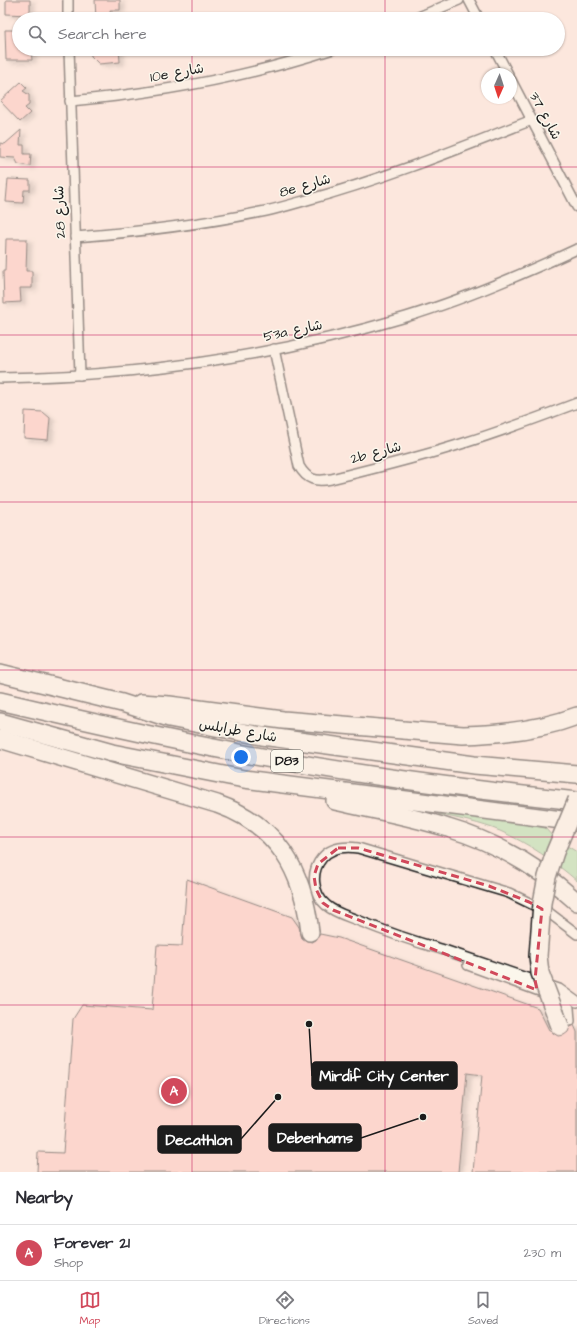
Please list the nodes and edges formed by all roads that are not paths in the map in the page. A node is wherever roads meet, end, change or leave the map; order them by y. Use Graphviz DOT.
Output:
graph roads {
  1 [pos="68,0"];
  2 [pos="459,0"];
  3 [pos="469,0"];
  4 [pos="68,12"];
  5 [pos="431,12"];
  6 [pos="475,12"];
  7 [pos="69,56"];
  8 [pos="309,56"];
  9 [pos="499,56"];
  10 [pos="505,68"];
  11 [pos="517,91"];
  12 [pos="70,101"];
  13 [pos="532,120"];
  14 [pos="577,207"];
  15 [pos="75,237"];
  16 [pos="577,249"];
  17 [pos="274,349"];
  18 [pos="80,375"];
  19 [pos="0,378"];
  20 [pos="577,403"];
  21 [pos="0,673"];
  22 [pos="0,701"];
  23 [pos="122,703"];
  24 [pos="577,716"];
  25 [pos="0,722"];
  26 [pos="0,739"];
  27 [pos="577,774"];
  28 [pos="244,779"];
  29 [pos="577,801"];
  30 [pos="577,822"];
  31 [pos="577,902"];
  32 [pos="310,932"];
  33 [pos="577,934"];
  34 [pos="424,945"];
  35 [pos="577,1002"];
  36 [pos="563,1024"];
  1 -- 4 [label="street"];
  2 -- 5 [label="street"];
  3 -- 6 [label="street"];
  7 -- 12 [label="street, شارع 28"];
  8 -- 12 [label="street, 10e شارع"];
  9 -- 10 [label="street"];
  11 -- 13 [label="street, شارع 37"];
  12 -- 15 [label="street, شارع 28"];
  13 -- 14 [label="street, شارع 37"];
  13 -- 15 [label="street, 8e شارع"];
  15 -- 18 [label="street, شارع 28"];
  16 -- 17 [label="street, 53a شارع"];
  17 -- 18 [label="street, 53a شارع"];
  17 -- 20 [label="street, 2b شارع"];
  18 -- 19 [label="street, 53a شارع"];
  21 -- 23 [label="highway, شارع طرابلس / D83"];
  22 -- 29 [label="highway, شارع طرابلس / D83"];
  23 -- 24 [label="highway"];
  23 -- 27 [label="highway, شارع طرابلس / D83"];
  25 -- 28 [label="highway"];
  26 -- 32 [label="highway"];
  28 -- 30 [label="highway"];
  28 -- 31 [label="highway"];
  29 -- 36 [label="highway, bridge"];
  33 -- 34 [label="street"];
  34 -- 35 [label="street"];
  34 -- 36 [label="street"];
}
